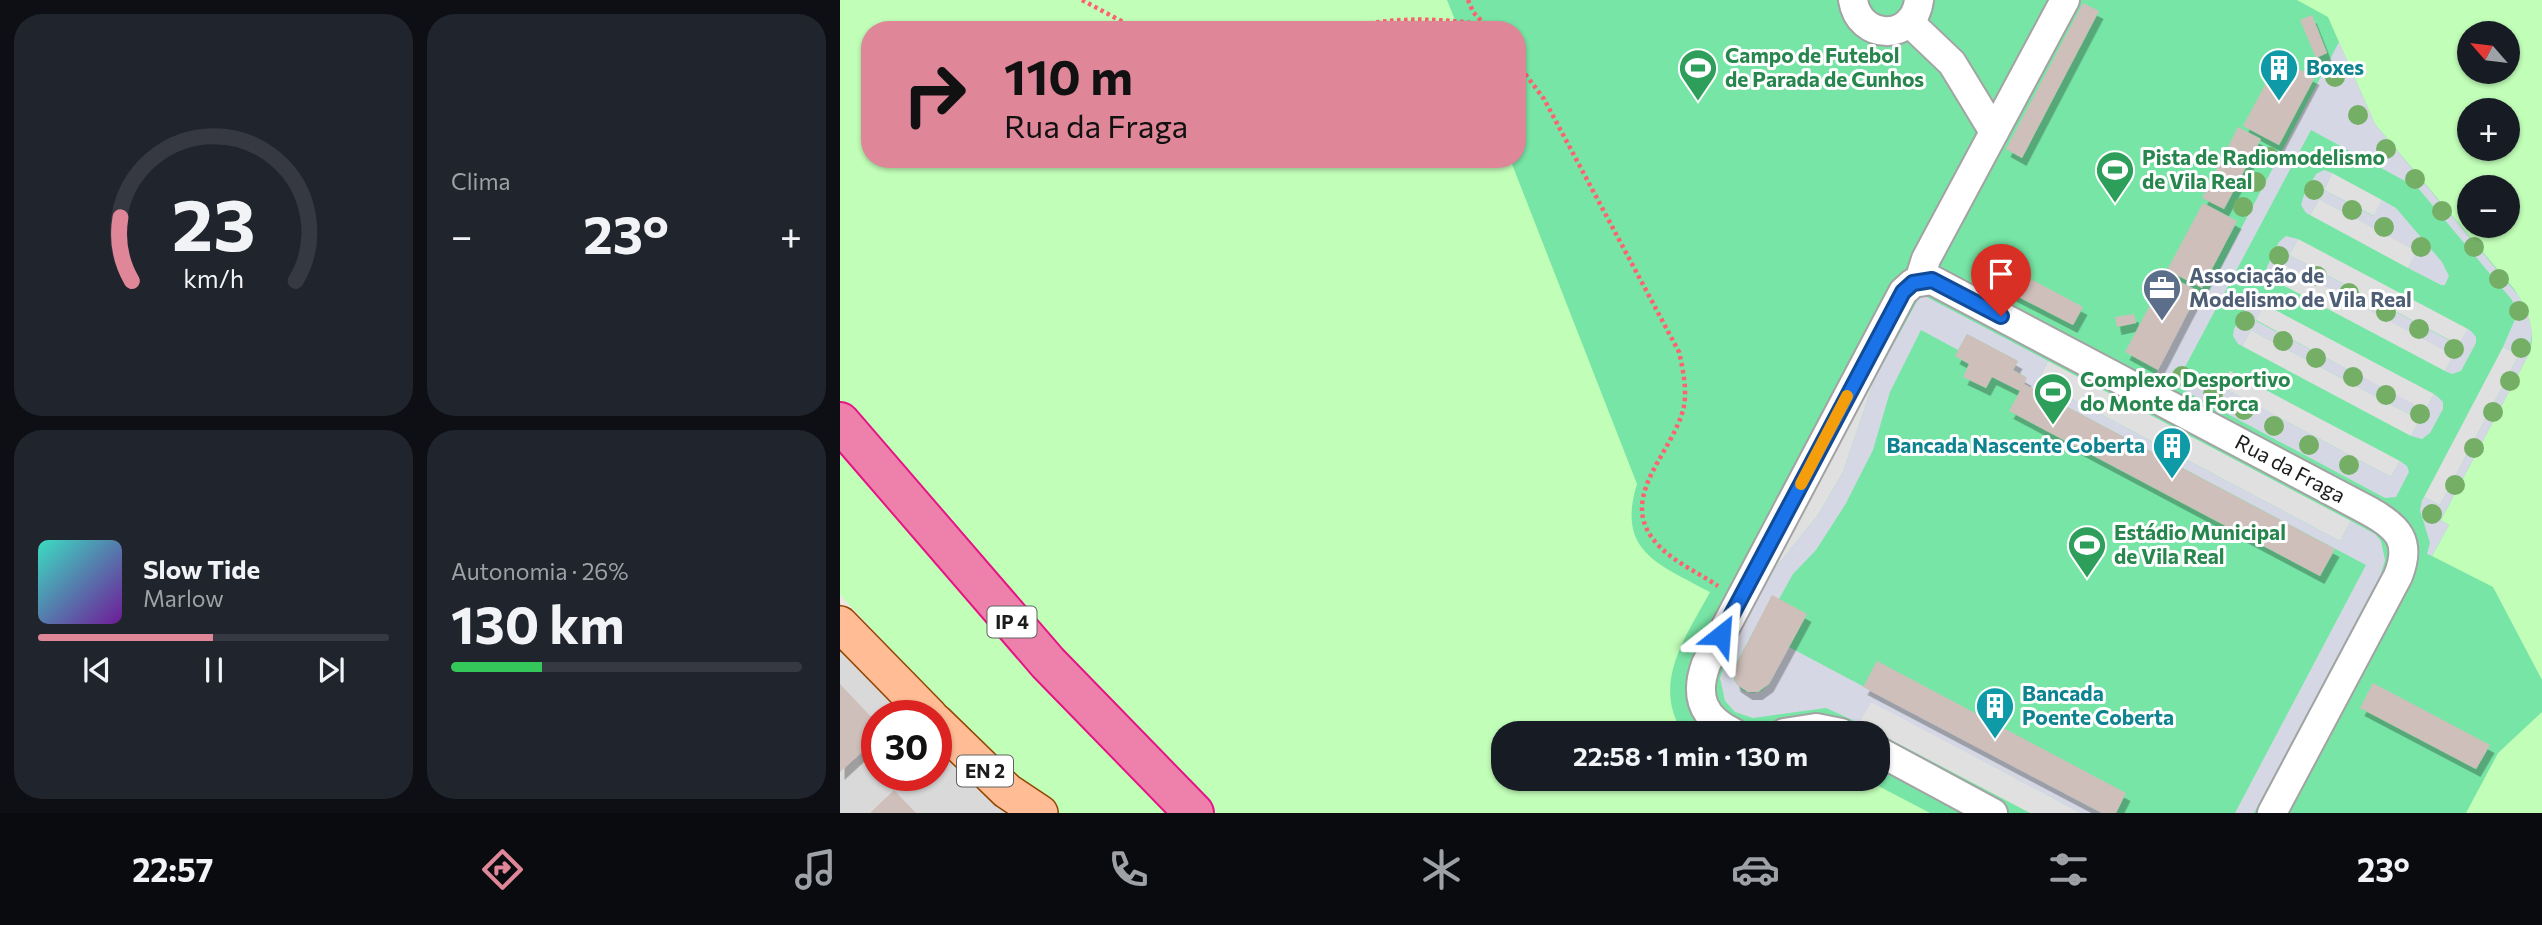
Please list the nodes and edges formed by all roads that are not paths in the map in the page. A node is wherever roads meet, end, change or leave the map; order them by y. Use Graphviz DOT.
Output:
graph roads {
  1 [pos="1853,0"];
  2 [pos="2065,0"];
  3 [pos="1914,11"];
  4 [pos="1994,132"];
  5 [pos="1919,281"];
  6 [pos="840,422"];
  7 [pos="840,454"];
  8 [pos="842,631"];
  9 [pos="913,700"];
  10 [pos="1716,721"];
  11 [pos="952,738"];
  12 [pos="1890,757"];
  13 [pos="1040,813"];
  14 [pos="1166,813"];
  15 [pos="1194,813"];
  16 [pos="1993,813"];
  17 [pos="2272,813"];
  1 -- 3 [label="street"];
  2 -- 4 [label="street"];
  3 -- 4 [label="street"];
  4 -- 5 [label="street"];
  5 -- 10 [label="street"];
  5 -- 17 [label="street, Rua da Fraga"];
  6 -- 15 [label="highway, IP 4"];
  7 -- 14 [label="highway, IP 4"];
  8 -- 9 [label="main road"];
  11 -- 13 [label="main road, EN 2"];
  12 -- 16 [label="street"];
}
